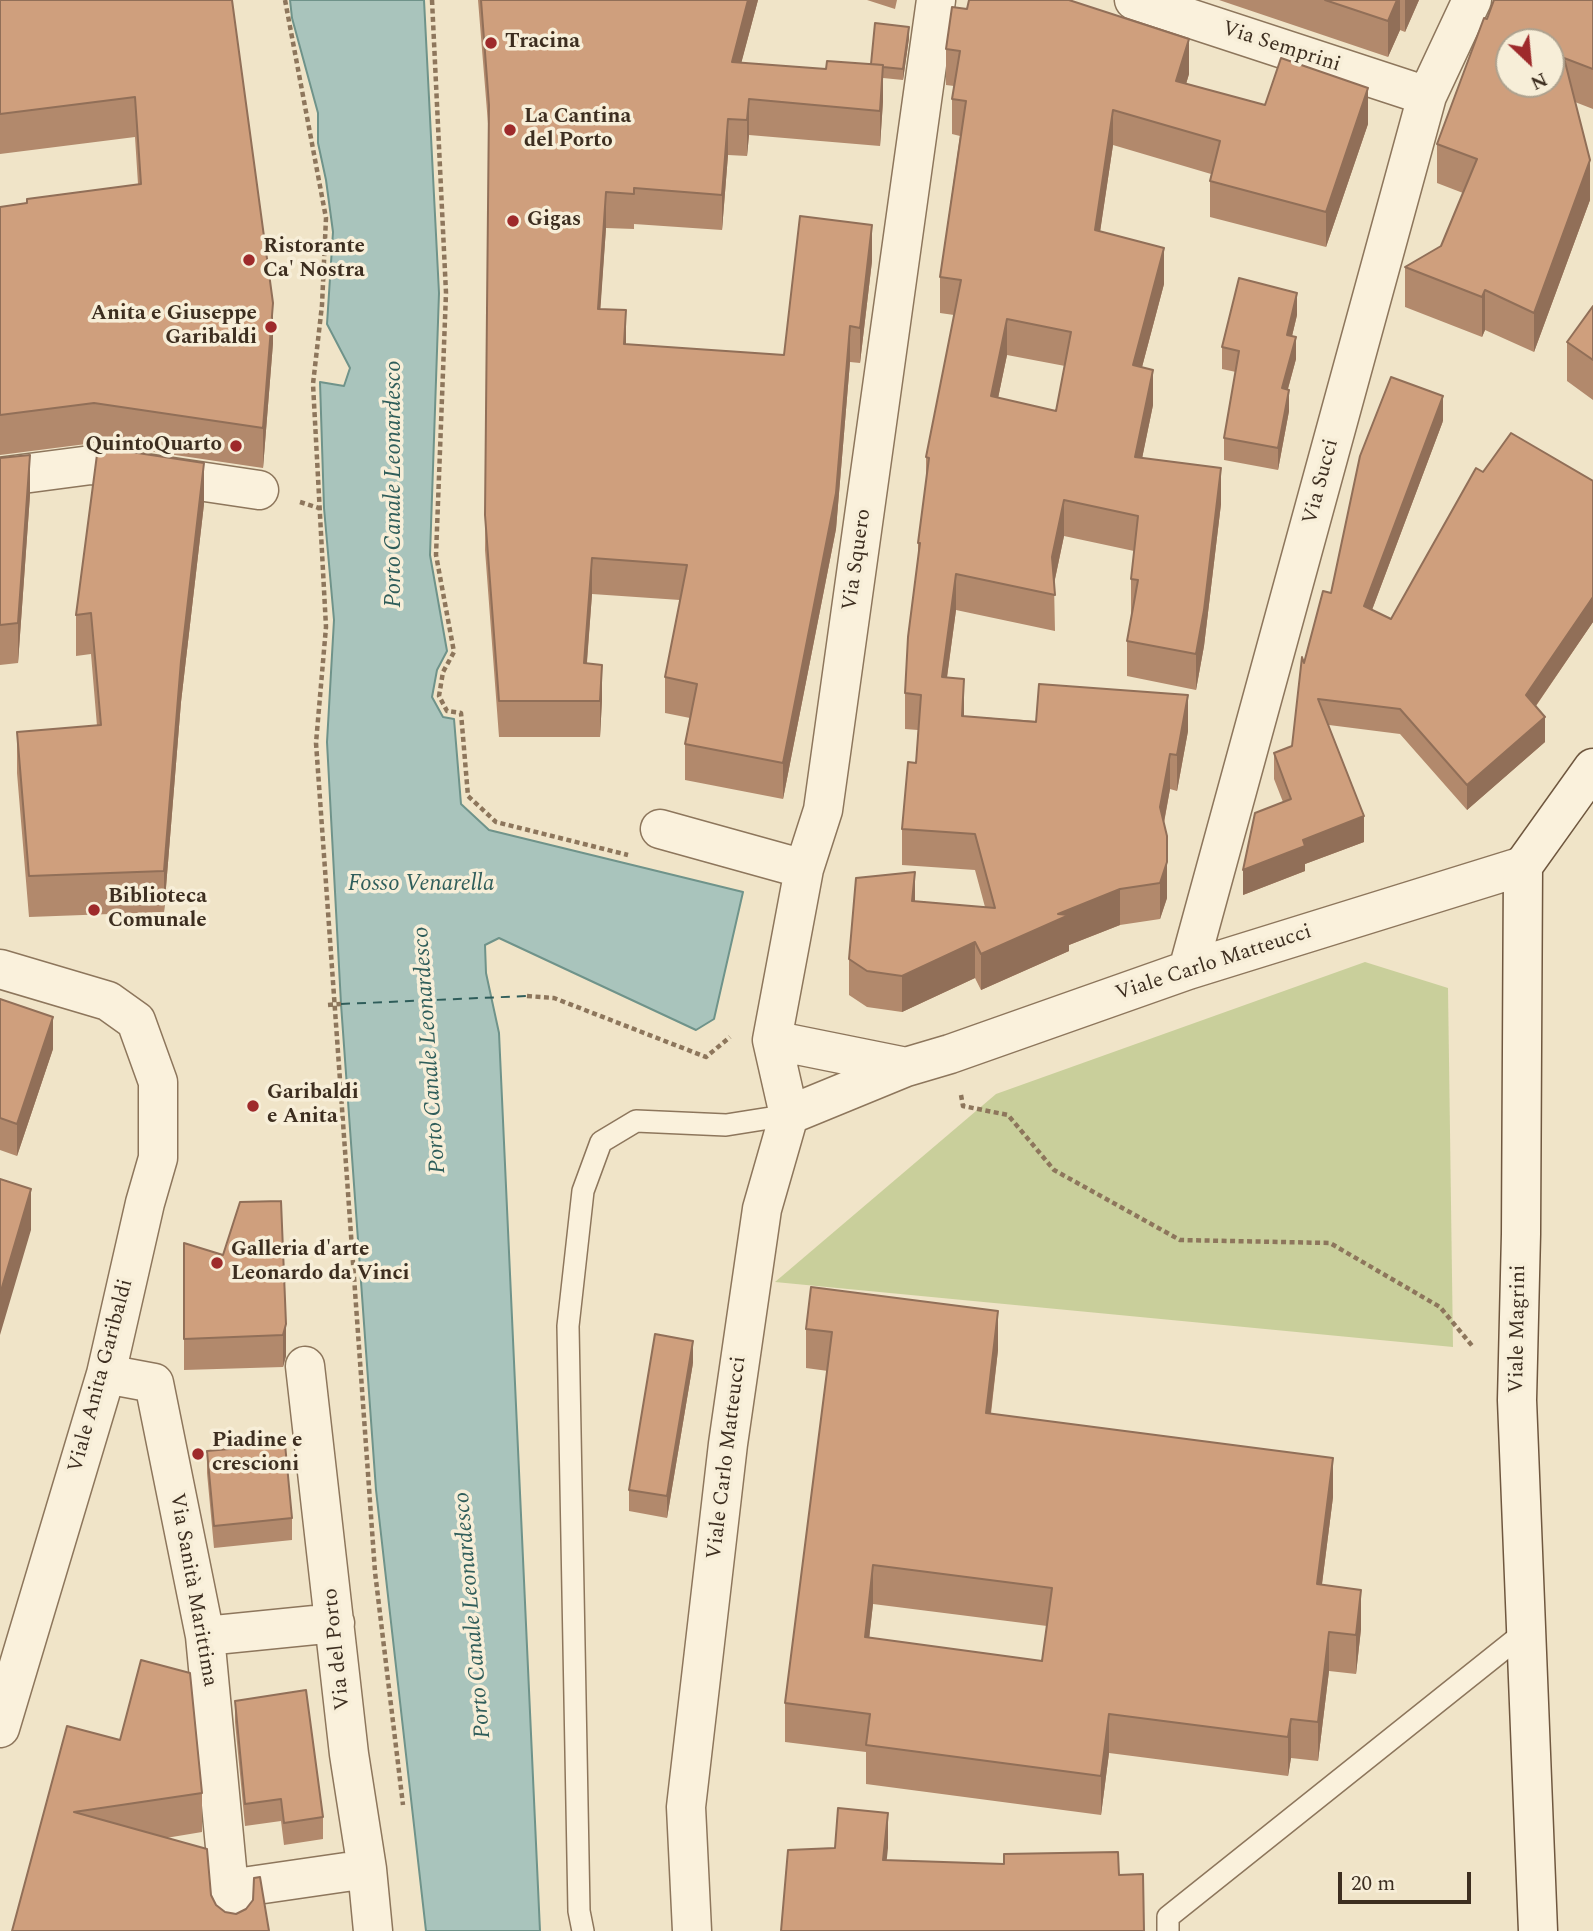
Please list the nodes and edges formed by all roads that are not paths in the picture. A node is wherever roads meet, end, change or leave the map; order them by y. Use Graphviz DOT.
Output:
graph roads {
  1 [pos="936,0"];
  2 [pos="1135,0"];
  3 [pos="1472,0"];
  4 [pos="1427,96"];
  5 [pos="0,477"];
  6 [pos="259,490"];
  7 [pos="1593,768"];
  8 [pos="660,829"];
  9 [pos="1523,866"];
  10 [pos="804,869"];
  11 [pos="0,969"];
  12 [pos="1188,970"];
  13 [pos="772,1040"];
  14 [pos="906,1067"];
  15 [pos="789,1115"];
  16 [pos="305,1366"];
  17 [pos="106,1374"];
  18 [pos="335,1623"];
  19 [pos="1525,1632"];
  20 [pos="205,1636"];
  21 [pos="0,1728"];
  22 [pos="367,1869"];
  23 [pos="229,1889"];
  24 [pos="1543,1925"];
  25 [pos="233,1931"];
  26 [pos="373,1931"];
  27 [pos="583,1931"];
  28 [pos="692,1931"];
  29 [pos="1168,1931"];
  1 -- 10 [label="street, Via Squero"];
  2 -- 4 [label="street, Via Semprini"];
  3 -- 4 [label="street, Via Succi"];
  4 -- 12 [label="street, Via Succi"];
  5 -- 6 [label="street"];
  7 -- 9 [label="street"];
  8 -- 10 [label="street"];
  9 -- 12 [label="street, Viale Carlo Matteucci"];
  9 -- 19 [label="street, Viale Magrini"];
  10 -- 13 [label="street, Via Squero"];
  11 -- 17 [label="street, Viale Anita Garibaldi"];
  12 -- 14 [label="street, Viale Carlo Matteucci"];
  13 -- 14 [label="street, Viale Carlo Matteucci"];
  13 -- 15 [label="street, Via Squero"];
  14 -- 15 [label="street, Viale Carlo Matteucci"];
  15 -- 27 [label="lane"];
  15 -- 28 [label="street, Viale Carlo Matteucci"];
  16 -- 18 [label="street, Via del Porto"];
  17 -- 20 [label="street, Via Sanità Marittima"];
  17 -- 21 [label="street, Viale Anita Garibaldi"];
  18 -- 20 [label="street"];
  18 -- 22 [label="street, Via del Porto"];
  19 -- 24 [label="street, Viale Magrini"];
  19 -- 29 [label="lane"];
  20 -- 23 [label="street, Via Sanità Marittima"];
  22 -- 23 [label="street"];
  22 -- 26 [label="street, Via del Porto"];
  23 -- 25 [label="street, Via Sanità Marittima"];
}
